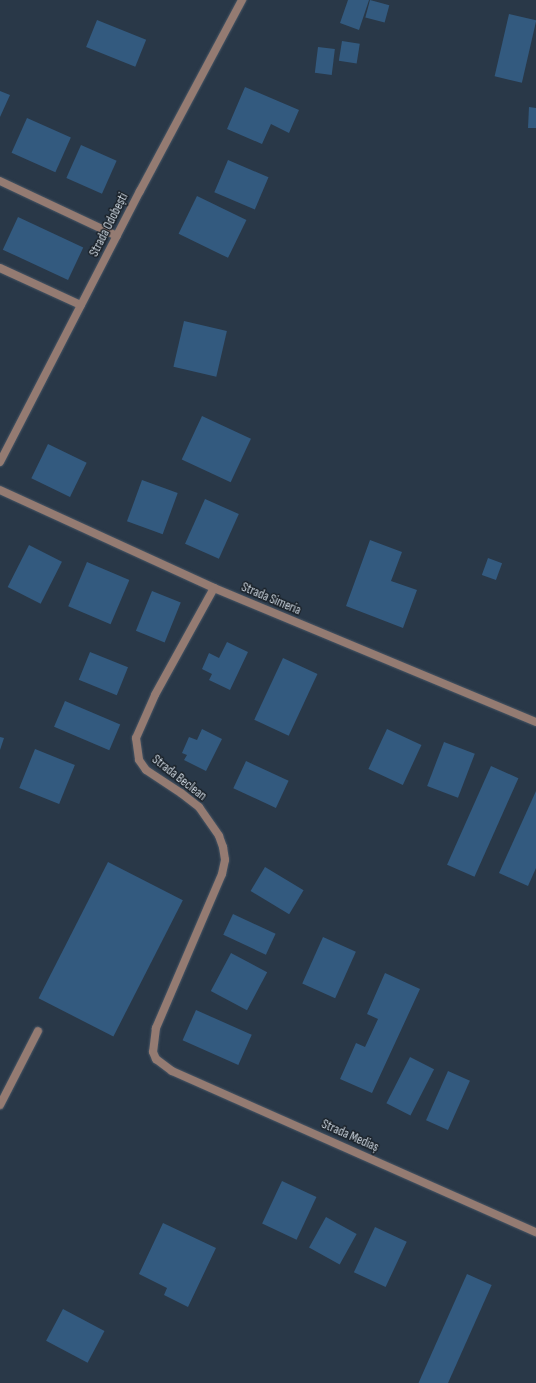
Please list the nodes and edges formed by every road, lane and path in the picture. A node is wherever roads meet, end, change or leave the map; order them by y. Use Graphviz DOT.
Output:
graph roads {
  1 [pos="242,0"];
  2 [pos="0,181"];
  3 [pos="117,236"];
  4 [pos="0,268"];
  5 [pos="81,305"];
  6 [pos="0,462"];
  7 [pos="0,490"];
  8 [pos="214,588"];
  9 [pos="536,722"];
  10 [pos="38,1031"];
  11 [pos="156,1059"];
  12 [pos="0,1105"];
  13 [pos="536,1232"];
  1 -- 3 [label="street, Strada Odobești"];
  2 -- 3 [label="street"];
  3 -- 5 [label="street, Strada Odobești"];
  4 -- 5 [label="street"];
  5 -- 6 [label="street, Strada Odobești"];
  7 -- 8 [label="street, Strada Simeria"];
  8 -- 9 [label="street, Strada Simeria"];
  8 -- 11 [label="street, Strada Beclean"];
  10 -- 12 [label="street"];
  11 -- 13 [label="street, Strada Mediaș"];
}
